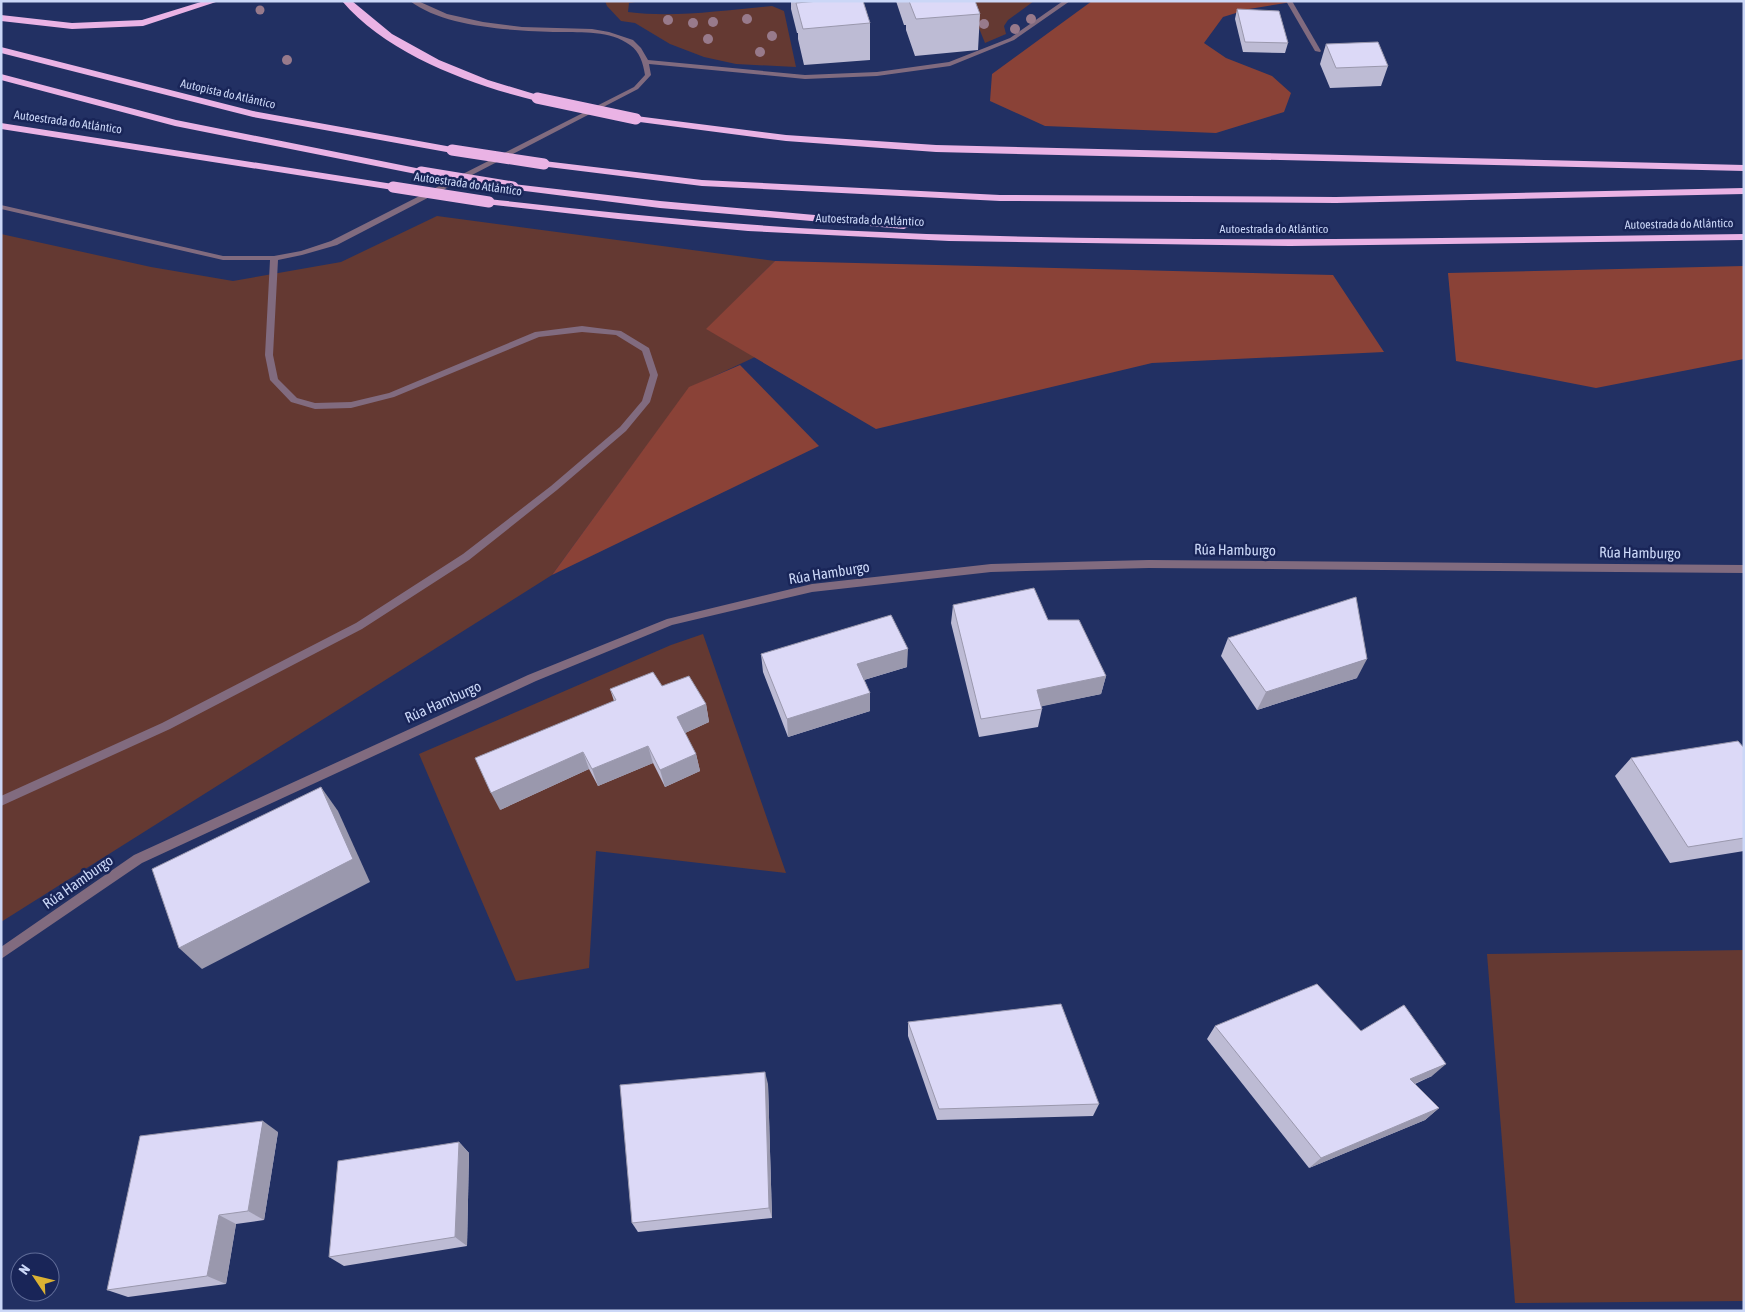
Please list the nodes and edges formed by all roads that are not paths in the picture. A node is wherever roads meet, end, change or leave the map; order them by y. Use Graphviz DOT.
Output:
graph roads {
  1 [pos="215,1"];
  2 [pos="346,1"];
  3 [pos="413,1"];
  4 [pos="1067,1"];
  5 [pos="1289,1"];
  6 [pos="1,18"];
  7 [pos="1,50"];
  8 [pos="1318,51"];
  9 [pos="647,62"];
  10 [pos="1,77"];
  11 [pos="1,126"];
  12 [pos="452,150"];
  13 [pos="1744,168"];
  14 [pos="1744,191"];
  15 [pos="1,208"];
  16 [pos="1744,237"];
  17 [pos="1053,240"];
  18 [pos="274,258"];
  19 [pos="1744,569"];
  20 [pos="1,801"];
  21 [pos="1,954"];
  1 -- 6 [label="highway"];
  2 -- 13 [label="highway, bridge"];
  3 -- 9 [label="street"];
  4 -- 9 [label="street"];
  5 -- 8 [label="street"];
  7 -- 12 [label="highway, Autopista do Atlántico"];
  9 -- 18 [label="street"];
  10 -- 17 [label="highway, bridge"];
  11 -- 17 [label="highway, Autoestrada do Atlántico, bridge"];
  12 -- 14 [label="highway, Autoestrada do Atlántico, bridge"];
  15 -- 18 [label="street"];
  16 -- 17 [label="highway, Autoestrada do Atlántico"];
  18 -- 20 [label="street"];
  19 -- 21 [label="street, Rúa Hamburgo"];
}
